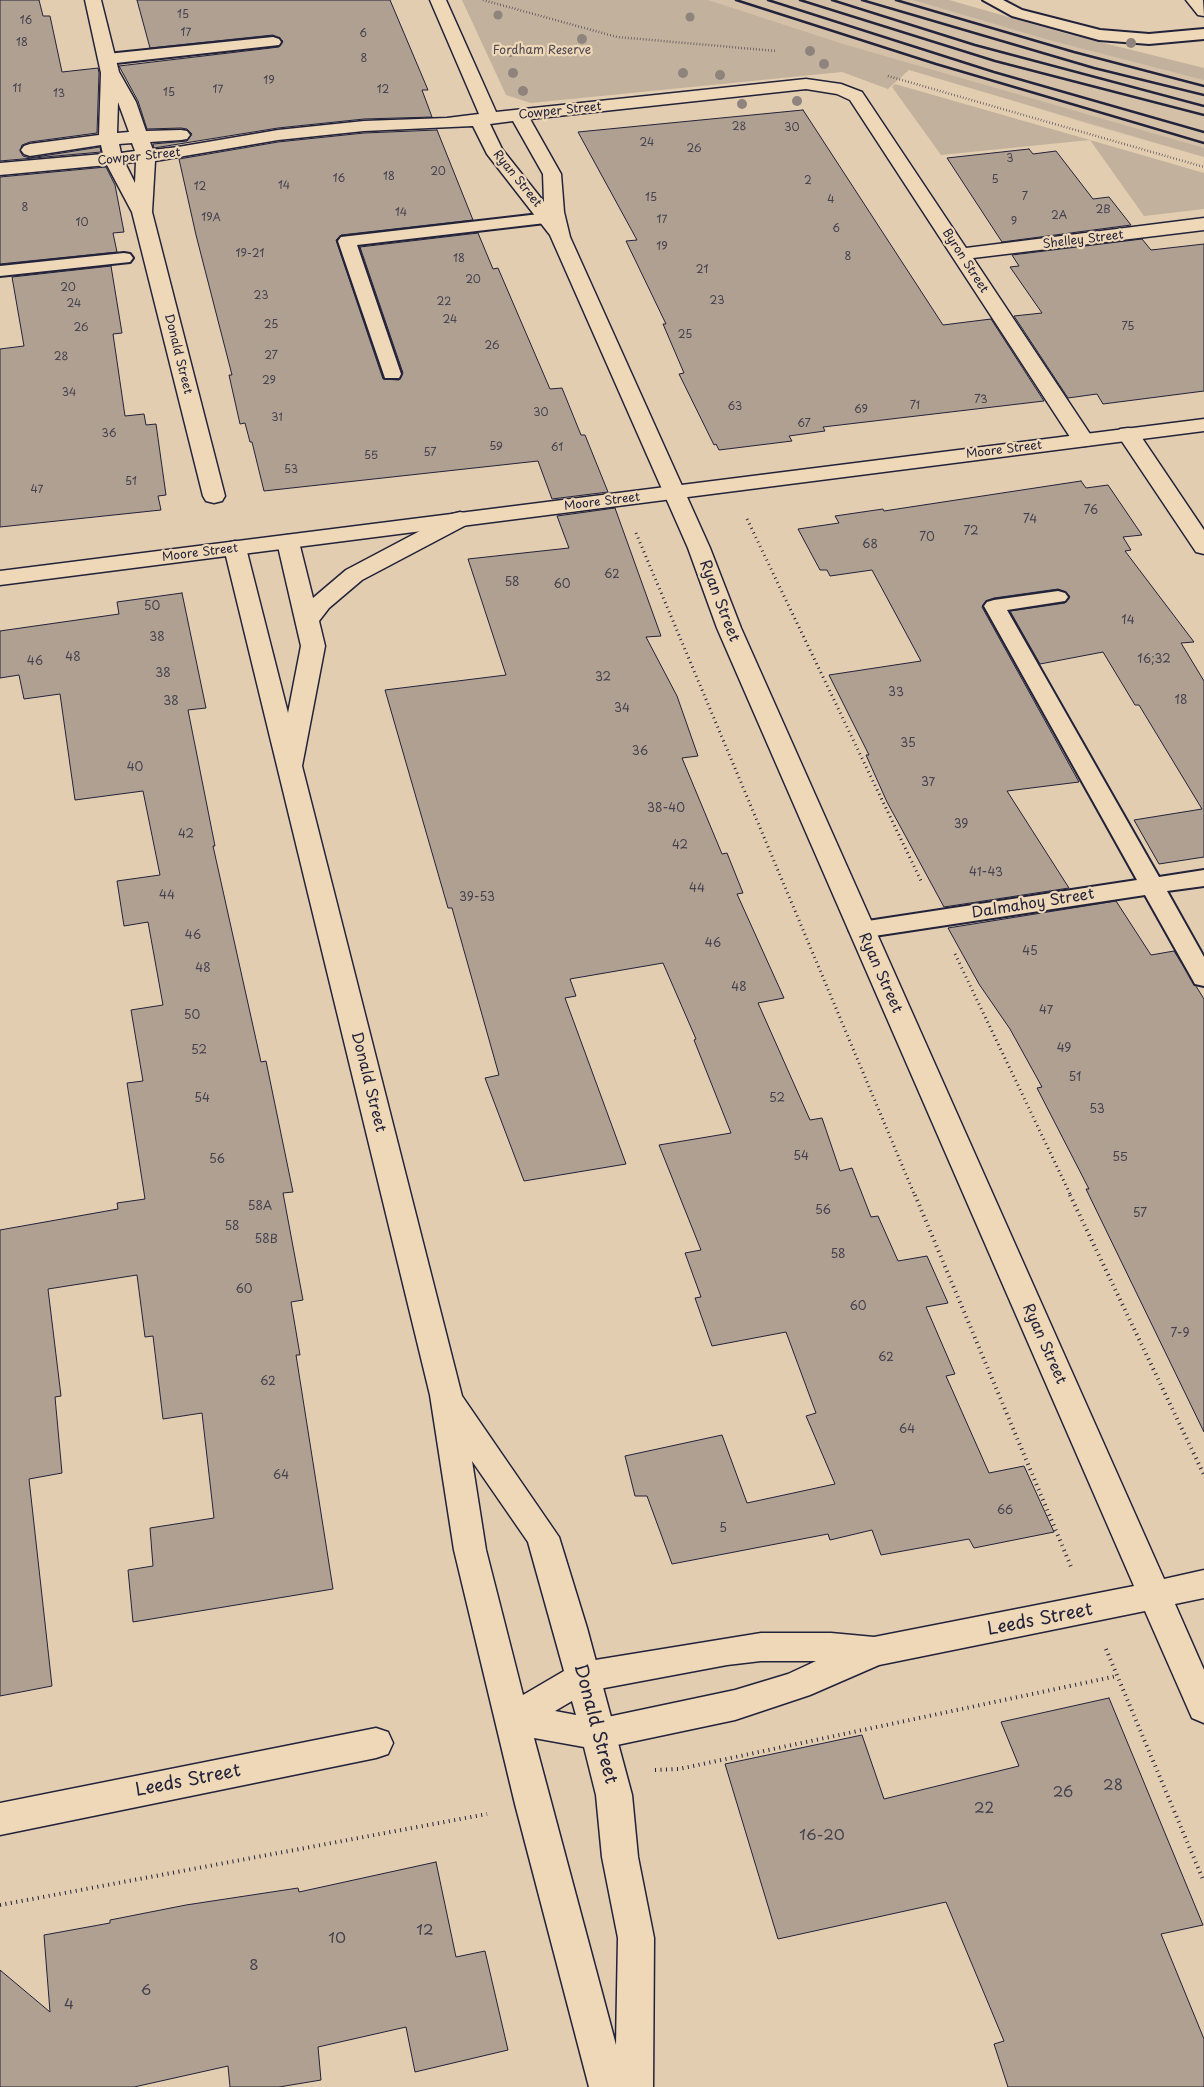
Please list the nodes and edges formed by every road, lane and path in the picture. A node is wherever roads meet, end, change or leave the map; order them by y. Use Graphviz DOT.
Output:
graph roads {
  1 [pos="93,0"];
  2 [pos="991,0"];
  3 [pos="1194,0"];
  4 [pos="435,2"];
  5 [pos="1204,11"];
  6 [pos="1204,34"];
  7 [pos="273,42"];
  8 [pos="108,66"];
  9 [pos="841,89"];
  10 [pos="518,115"];
  11 [pos="484,119"];
  12 [pos="278,135"];
  13 [pos="141,137"];
  14 [pos="108,139"];
  15 [pos="0,156"];
  16 [pos="146,156"];
  17 [pos="115,159"];
  18 [pos="0,169"];
  19 [pos="142,212"];
  20 [pos="548,218"];
  21 [pos="1204,224"];
  22 [pos="560,236"];
  23 [pos="961,254"];
  24 [pos="124,258"];
  25 [pos="0,271"];
  26 [pos="392,374"];
  27 [pos="1204,425"];
  28 [pos="1128,434"];
  29 [pos="1083,440"];
  30 [pos="674,493"];
  31 [pos="214,496"];
  32 [pos="746,516"];
  33 [pos="460,519"];
  34 [pos="635,530"];
  35 [pos="288,542"];
  36 [pos="1204,547"];
  37 [pos="235,548"];
  38 [pos="0,578"];
  39 [pos="1058,597"];
  40 [pos="307,621"];
  41 [pos="290,769"];
  42 [pos="1204,878"];
  43 [pos="1151,886"];
  44 [pos="924,888"];
  45 [pos="861,930"];
  46 [pos="952,946"];
  47 [pos="1204,978"];
  48 [pos="446,1395"];
  49 [pos="1204,1475"];
  50 [pos="1073,1570"];
  51 [pos="1204,1584"];
  52 [pos="1154,1596"];
  53 [pos="1105,1646"];
  54 [pos="875,1651"];
  55 [pos="583,1678"];
  56 [pos="1204,1708"];
  57 [pos="512,1719"];
  58 [pos="598,1734"];
  59 [pos="376,1743"];
  60 [pos="0,1819"];
  61 [pos="1204,1882"];
  62 [pos="608,2087"];
  63 [pos="634,2087"];
  1 -- 8 [label="street, Donald Street"];
  2 -- 6 [label="lane"];
  3 -- 5 [label="street"];
  4 -- 11 [label="street, Ryan Street"];
  7 -- 8 [label="lane"];
  8 -- 13 [label="street, Donald Street"];
  8 -- 14 [label="street, Donald Street"];
  9 -- 10 [label="street, Cowper Street"];
  9 -- 23 [label="street, Byron Street"];
  10 -- 11 [label="street, Cowper Street"];
  10 -- 22 [label="street, Ryan Street"];
  11 -- 12 [label="street, Cowper Street"];
  11 -- 20 [label="street, Ryan Street"];
  12 -- 13 [label="street, Cowper Street"];
  12 -- 16 [label="street, Cowper Street"];
  13 -- 14 [label="street, Cowper Street"];
  13 -- 16 [label="street, Donald Street"];
  14 -- 15 [label="street, Cowper Street"];
  14 -- 17 [label="street, Donald Street"];
  16 -- 17 [label="street, Cowper Street"];
  16 -- 19 [label="street, Donald Street"];
  17 -- 18 [label="street, Cowper Street"];
  17 -- 19 [label="street, Donald Street"];
  19 -- 31 [label="street, Donald Street"];
  20 -- 22 [label="street, Ryan Street"];
  20 -- 26 [label="lane"];
  21 -- 23 [label="street, Shelley Street"];
  22 -- 30 [label="street, Ryan Street"];
  23 -- 29 [label="street, Byron Street"];
  24 -- 25 [label="lane"];
  27 -- 28 [label="street, Moore Street"];
  28 -- 29 [label="street, Moore Street"];
  28 -- 36 [label="street"];
  29 -- 30 [label="street, Moore Street"];
  30 -- 33 [label="street, Moore Street"];
  30 -- 45 [label="street, Ryan Street"];
  32 -- 44 [label="path"];
  33 -- 35 [label="street, Moore Street"];
  33 -- 40 [label="street"];
  34 -- 50 [label="path"];
  35 -- 37 [label="street, Moore Street"];
  35 -- 40 [label="street, Donald Street"];
  37 -- 38 [label="street, Moore Street"];
  37 -- 41 [label="street, Donald Street"];
  39 -- 43 [label="lane"];
  40 -- 41 [label="street, Donald Street"];
  41 -- 48 [label="street, Donald Street"];
  42 -- 43 [label="lane, Dalmahoy Street"];
  43 -- 45 [label="lane, Dalmahoy Street"];
  43 -- 47 [label="lane"];
  45 -- 52 [label="street, Ryan Street"];
  46 -- 49 [label="path"];
  48 -- 55 [label="street, Donald Street"];
  48 -- 57 [label="street, Donald Street"];
  51 -- 52 [label="street, Leeds Street"];
  52 -- 54 [label="street, Leeds Street"];
  52 -- 56 [label="street, Ryan Street"];
  53 -- 61 [label="path"];
  54 -- 55 [label="street, Leeds Street"];
  54 -- 58 [label="street, Leeds Street"];
  55 -- 57 [label="street, Leeds Street"];
  55 -- 58 [label="street, Donald Street"];
  57 -- 58 [label="street"];
  57 -- 62 [label="street, Donald Street"];
  58 -- 63 [label="street, Donald Street"];
  59 -- 60 [label="street, Leeds Street"];
}
